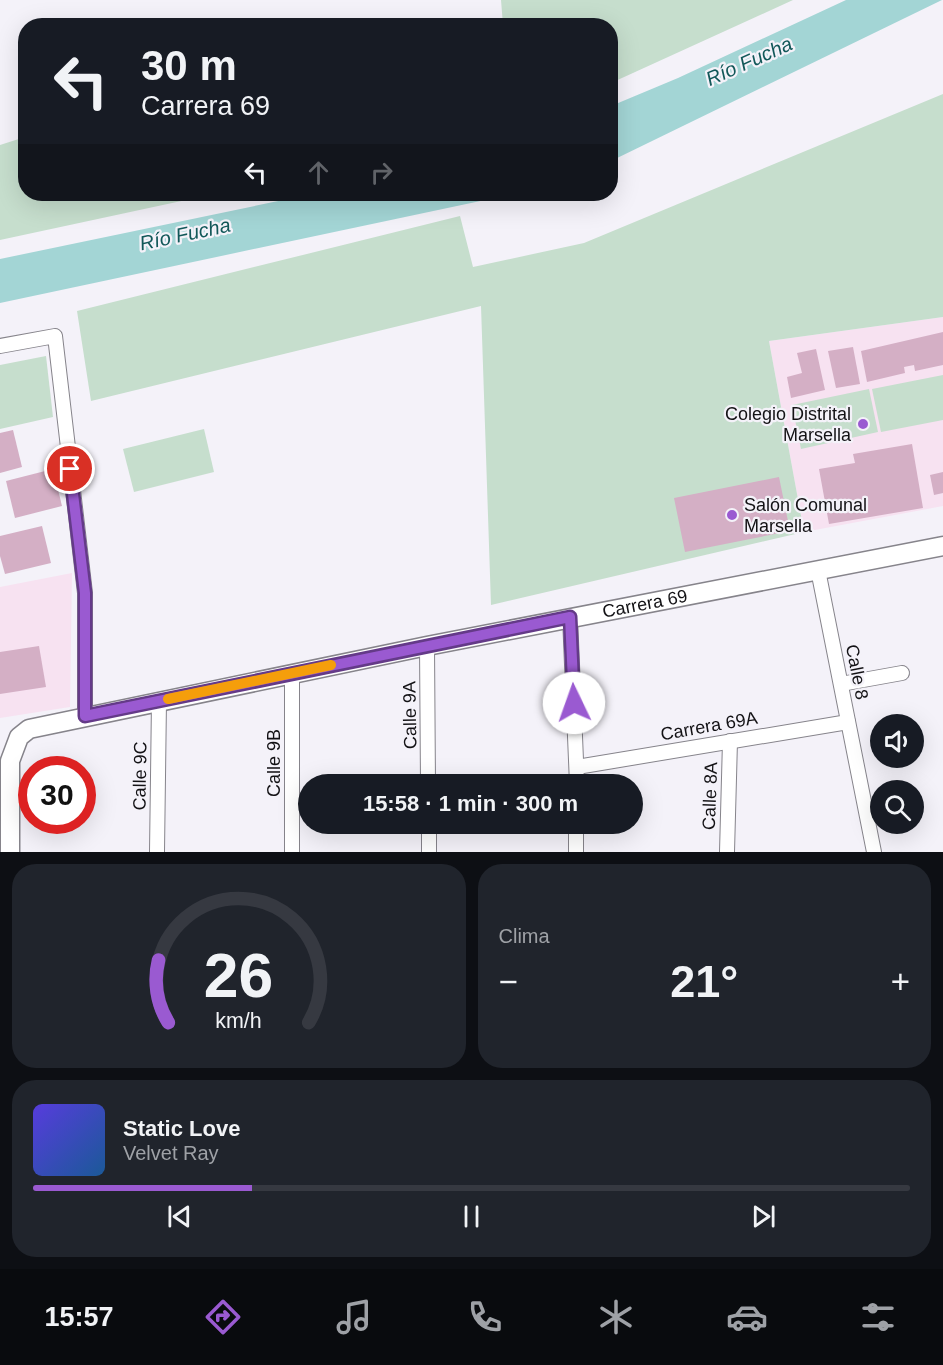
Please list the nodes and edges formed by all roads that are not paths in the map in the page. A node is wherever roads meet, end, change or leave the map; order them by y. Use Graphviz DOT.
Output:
graph roads {
  1 [pos="0,346"];
  2 [pos="943,546"];
  3 [pos="818,570"];
  4 [pos="570,617"];
  5 [pos="427,646"];
  6 [pos="292,673"];
  7 [pos="902,673"];
  8 [pos="841,684"];
  9 [pos="159,700"];
  10 [pos="85,716"];
  11 [pos="848,722"];
  12 [pos="730,741"];
  13 [pos="577,767"];
  14 [pos="428,774"];
  15 [pos="577,774"];
  16 [pos="429,834"];
  17 [pos="576,834"];
  18 [pos="10,852"];
  19 [pos="157,852"];
  20 [pos="292,852"];
  21 [pos="429,852"];
  22 [pos="576,852"];
  23 [pos="727,852"];
  24 [pos="874,852"];
  1 -- 10 [label="street"];
  2 -- 3 [label="street, Carrera 69"];
  3 -- 4 [label="street, Carrera 69"];
  3 -- 8 [label="street, Calle 8"];
  4 -- 5 [label="street, Carrera 69"];
  4 -- 13 [label="street"];
  5 -- 6 [label="street, Carrera 69"];
  5 -- 14 [label="street, Calle 9A"];
  6 -- 9 [label="street, Carrera 69"];
  6 -- 20 [label="street, Calle 9B"];
  7 -- 8 [label="street"];
  8 -- 11 [label="street, Calle 8"];
  9 -- 10 [label="street, Carrera 69"];
  9 -- 19 [label="street, Calle 9C"];
  10 -- 18 [label="street, Carrera 69"];
  11 -- 12 [label="street, Carrera 69A"];
  11 -- 24 [label="street, Calle 8"];
  12 -- 13 [label="street, Carrera 69A"];
  12 -- 23 [label="street, Calle 8A"];
  13 -- 15 [label="street"];
  16 -- 21 [label="street"];
  17 -- 22 [label="street"];
}
